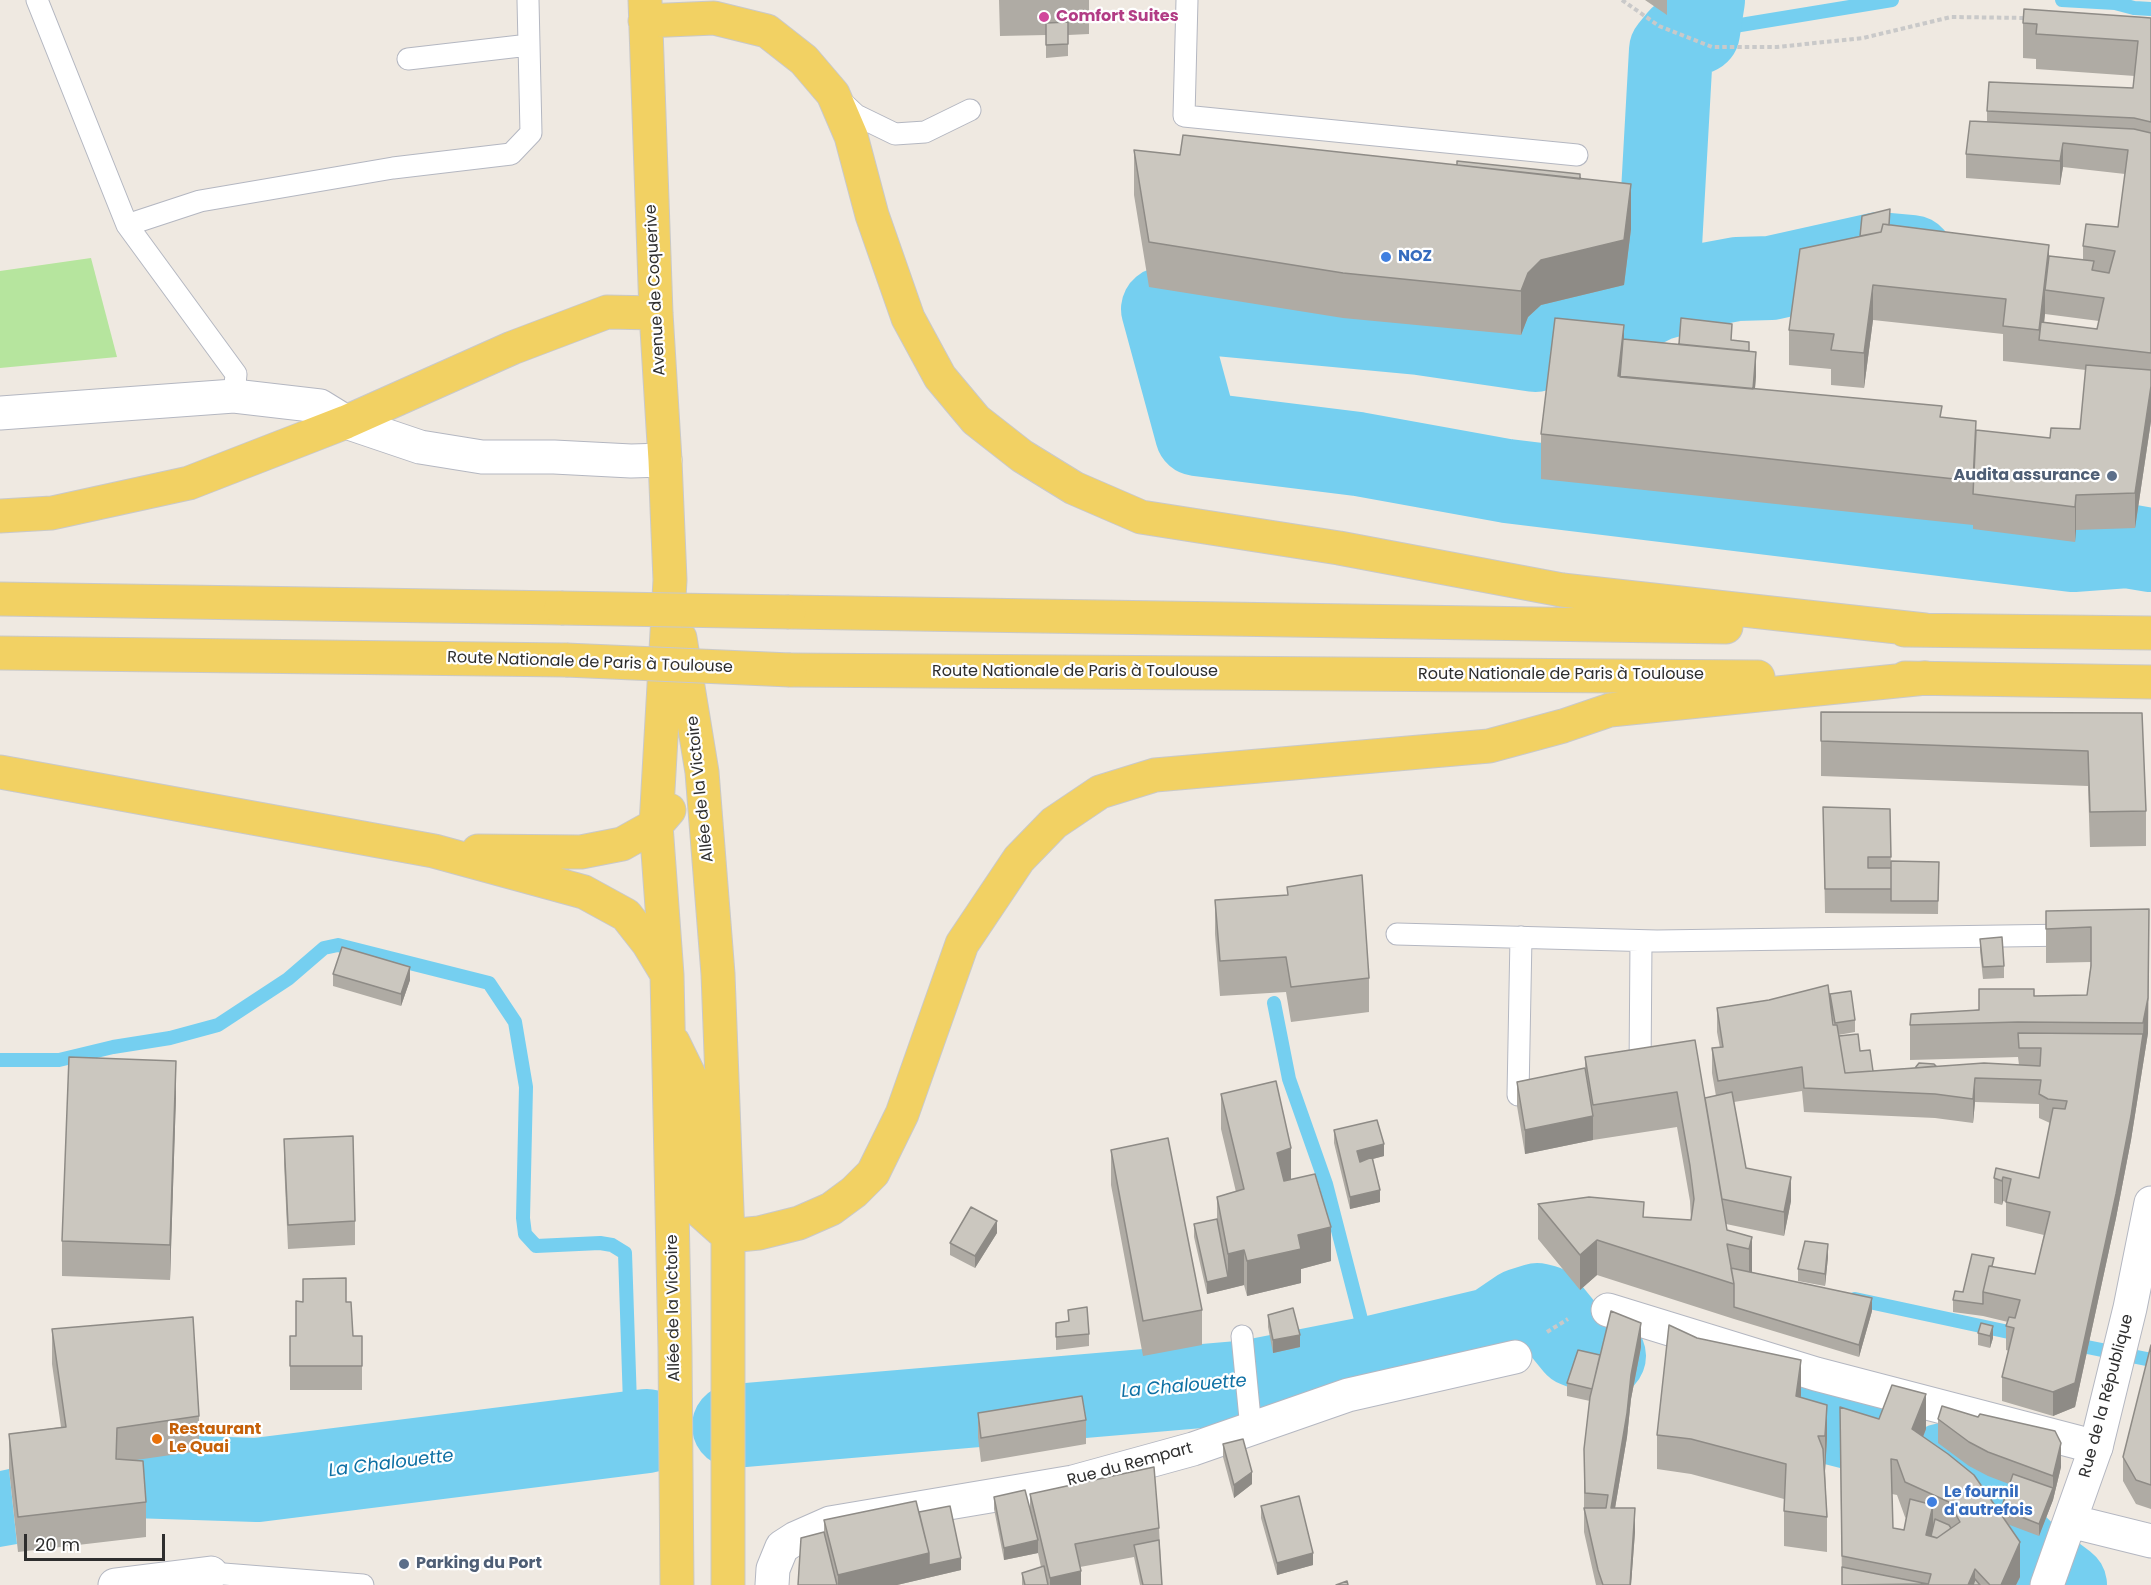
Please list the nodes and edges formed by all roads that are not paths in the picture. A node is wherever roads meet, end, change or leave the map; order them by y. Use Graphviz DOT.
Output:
graph roads {
  1 [pos="37,0"];
  2 [pos="528,0"];
  3 [pos="1187,0"];
  4 [pos="645,11"];
  5 [pos="529,45"];
  6 [pos="408,59"];
  7 [pos="833,94"];
  8 [pos="970,110"];
  9 [pos="1577,155"];
  10 [pos="127,225"];
  11 [pos="656,313"];
  12 [pos="234,396"];
  13 [pos="0,413"];
  14 [pos="346,422"];
  15 [pos="665,459"];
  16 [pos="0,516"];
  17 [pos="670,580"];
  18 [pos="0,599"];
  19 [pos="1925,630"];
  20 [pos="2151,633"];
  21 [pos="0,653"];
  22 [pos="1926,678"];
  23 [pos="2151,682"];
  24 [pos="0,772"];
  25 [pos="702,772"];
  26 [pos="656,825"];
  27 [pos="434,851"];
  28 [pos="1397,934"];
  29 [pos="2093,935"];
  30 [pos="1521,938"];
  31 [pos="1641,941"];
  32 [pos="667,975"];
  33 [pos="668,1031"];
  34 [pos="1640,1073"];
  35 [pos="1518,1095"];
  36 [pos="2151,1203"];
  37 [pos="728,1236"];
  38 [pos="1608,1310"];
  39 [pos="2141,1312"];
  40 [pos="1242,1336"];
  41 [pos="1515,1357"];
  42 [pos="1251,1429"];
  43 [pos="2096,1447"];
  44 [pos="2067,1531"];
  45 [pos="2151,1540"];
  46 [pos="210,1579"];
  47 [pos="116,1585"];
  48 [pos="363,1585"];
  49 [pos="677,1585"];
  50 [pos="728,1585"];
  51 [pos="771,1585"];
  52 [pos="2047,1585"];
  1 -- 10 [label="lane"];
  2 -- 5 [label="lane"];
  3 -- 9 [label="lane"];
  4 -- 7 [label="main road"];
  4 -- 11 [label="main road, Avenue de Coquerive"];
  5 -- 6 [label="lane"];
  5 -- 10 [label="lane"];
  7 -- 8 [label="lane"];
  7 -- 19 [label="main road"];
  10 -- 12 [label="lane"];
  11 -- 14 [label="main road"];
  11 -- 15 [label="main road, Avenue de Coquerive"];
  12 -- 13 [label="street"];
  12 -- 14 [label="street"];
  14 -- 15 [label="street"];
  14 -- 16 [label="main road"];
  15 -- 17 [label="main road, Avenue de Coquerive"];
  17 -- 25 [label="main road, Allée de la Victoire"];
  17 -- 26 [label="main road, Allée de la Victoire"];
  18 -- 19 [label="main road, bridge"];
  19 -- 20 [label="main road"];
  21 -- 22 [label="main road, Route Nationale de Paris à Toulouse, bridge"];
  22 -- 23 [label="main road, Route Nationale de Paris à Toulouse"];
  22 -- 37 [label="main road"];
  24 -- 27 [label="main road"];
  25 -- 26 [label="main road"];
  25 -- 37 [label="main road, Allée de la Victoire"];
  26 -- 27 [label="main road"];
  26 -- 32 [label="main road, Allée de la Victoire"];
  27 -- 32 [label="main road"];
  28 -- 30 [label="lane"];
  29 -- 31 [label="lane"];
  30 -- 31 [label="lane"];
  30 -- 35 [label="lane"];
  31 -- 34 [label="lane"];
  32 -- 33 [label="main road, Allée de la Victoire"];
  33 -- 37 [label="main road, Allée de la Victoire"];
  33 -- 49 [label="main road, Allée de la Victoire"];
  36 -- 39 [label="street, Rue de la République"];
  37 -- 50 [label="main road, Allée de la Victoire"];
  38 -- 43 [label="street"];
  39 -- 43 [label="street, Rue de la République"];
  40 -- 42 [label="lane"];
  41 -- 42 [label="street, Rue du Rempart"];
  42 -- 51 [label="street, Rue du Rempart"];
  43 -- 44 [label="street, Rue de la République"];
  44 -- 45 [label="street"];
  44 -- 52 [label="street, Rue de la République"];
  46 -- 47 [label="street"];
  46 -- 48 [label="lane"];
}
